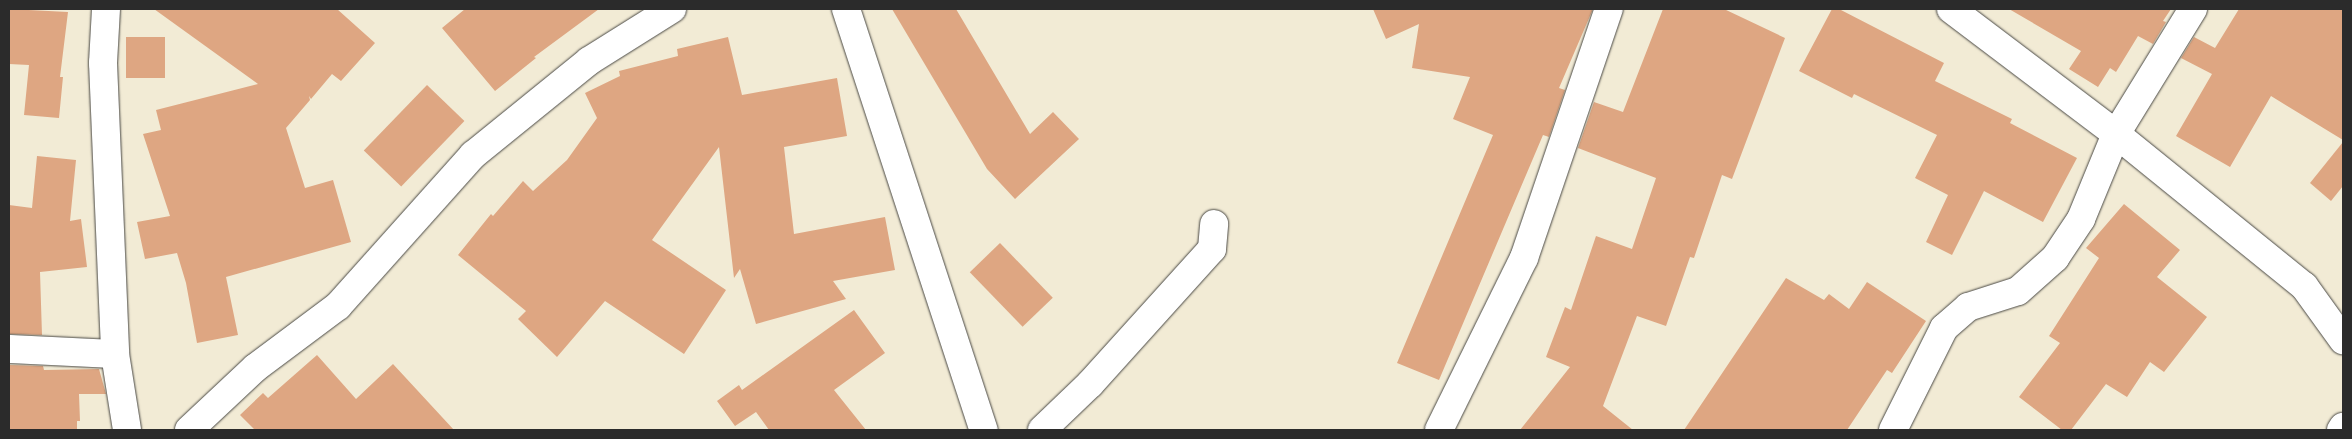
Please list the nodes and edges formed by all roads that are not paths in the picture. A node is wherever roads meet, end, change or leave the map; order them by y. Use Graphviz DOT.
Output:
graph roads {
  1 [pos="106,9"];
  2 [pos="672,9"];
  3 [pos="846,9"];
  4 [pos="1609,9"];
  5 [pos="1951,9"];
  6 [pos="2193,9"];
  7 [pos="2116,134"];
  8 [pos="1214,224"];
  9 [pos="2343,340"];
  10 [pos="9,349"];
  11 [pos="115,354"];
  12 [pos="2343,427"];
  13 [pos="127,430"];
  14 [pos="190,430"];
  15 [pos="984,430"];
  16 [pos="1042,430"];
  17 [pos="1439,430"];
  18 [pos="1893,430"];
  19 [pos="2341,430"];
  1 -- 11 [label="street"];
  2 -- 14 [label="street"];
  3 -- 15 [label="street"];
  4 -- 17 [label="street"];
  5 -- 7 [label="street"];
  6 -- 7 [label="street"];
  7 -- 9 [label="street"];
  7 -- 18 [label="street"];
  8 -- 16 [label="street"];
  10 -- 11 [label="street"];
  11 -- 13 [label="street"];
  12 -- 19 [label="street"];
}
